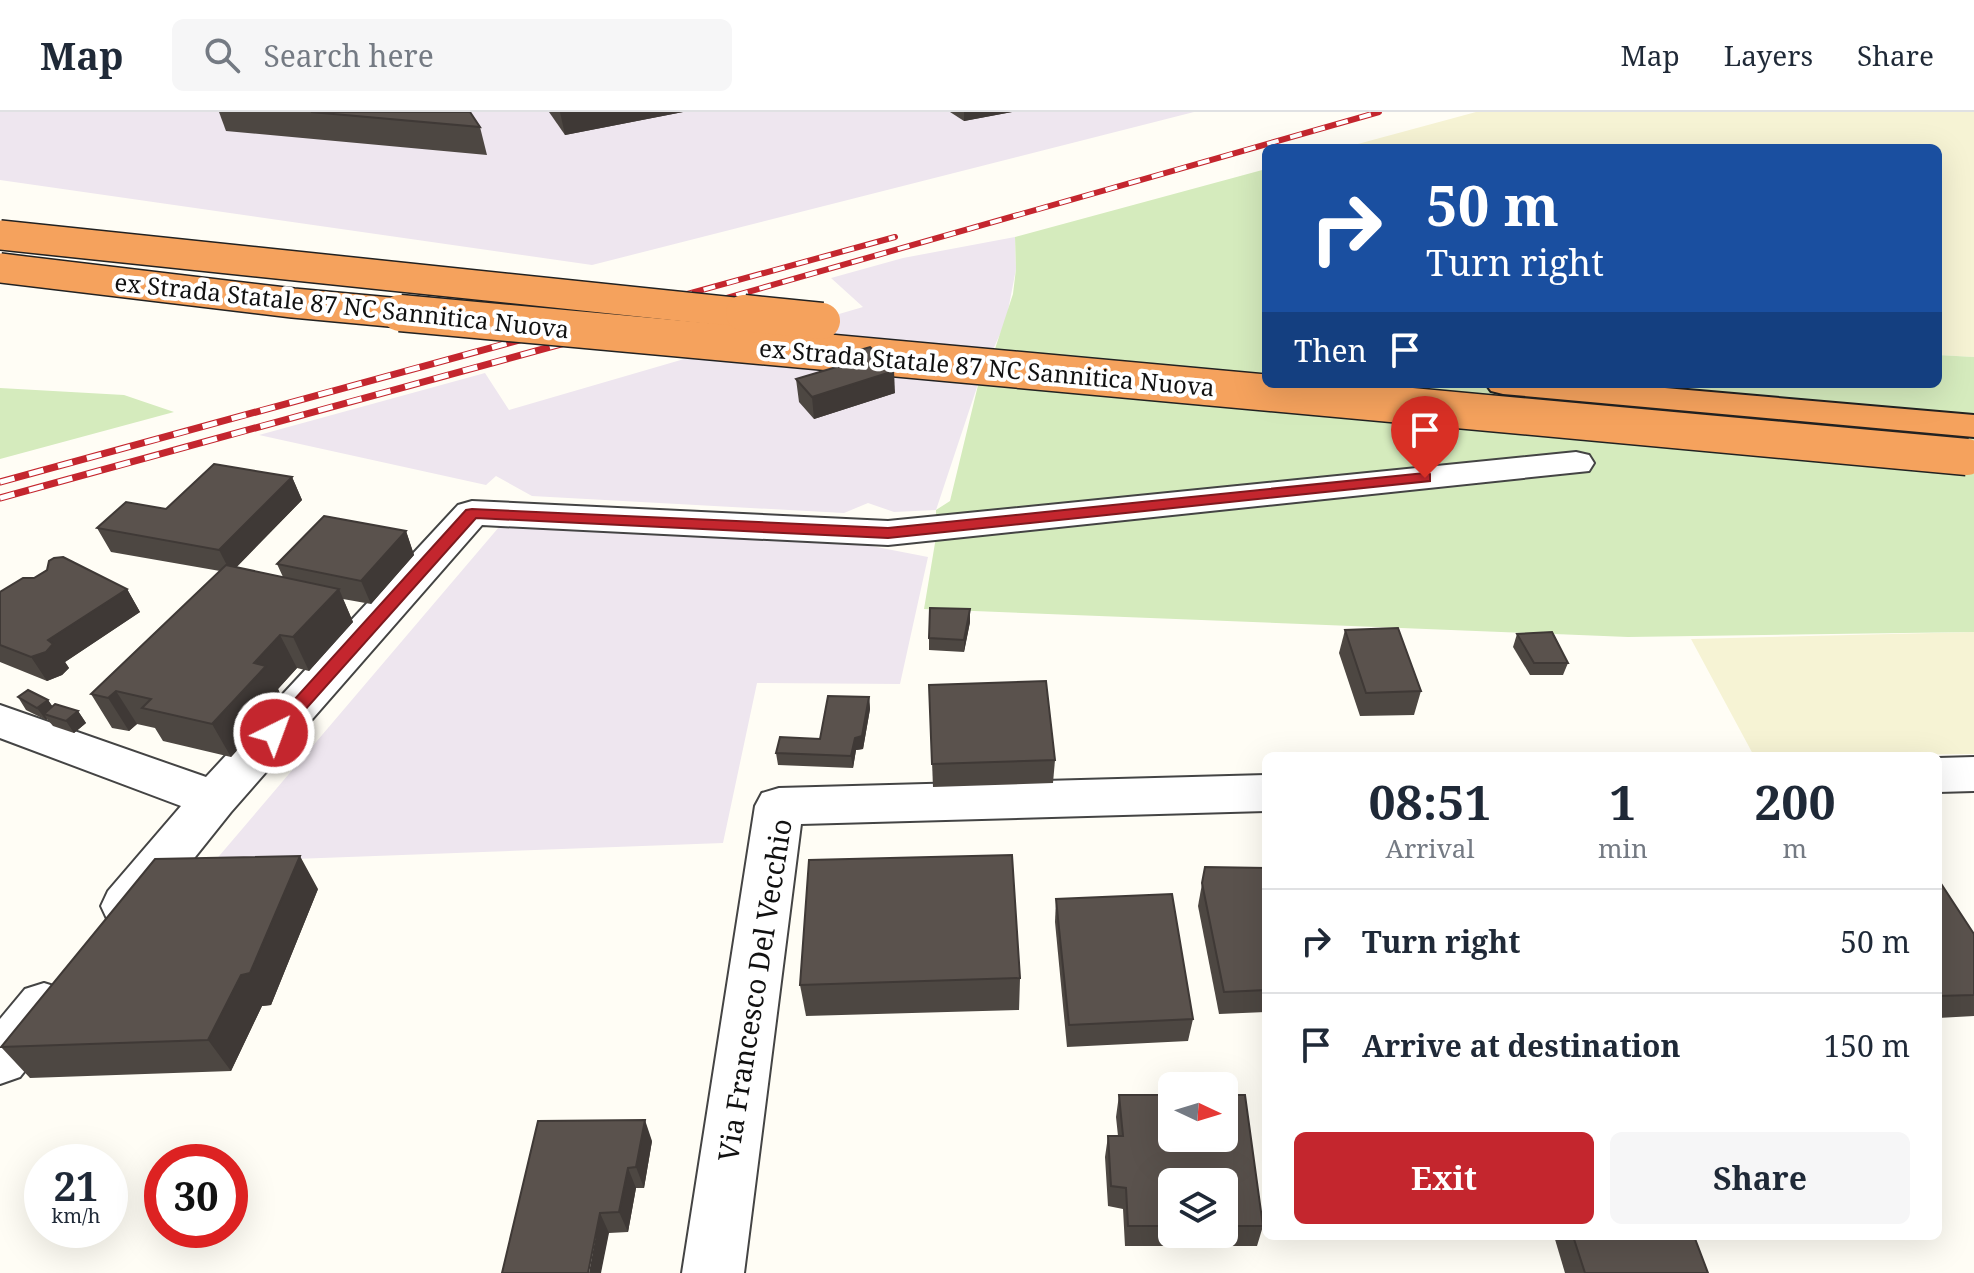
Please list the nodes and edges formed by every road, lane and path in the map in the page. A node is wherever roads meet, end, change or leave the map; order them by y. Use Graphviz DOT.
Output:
graph roads {
  1 [pos="0,235"];
  2 [pos="0,268"];
  3 [pos="1262,363"];
  4 [pos="1262,383"];
  5 [pos="1326,388"];
  6 [pos="1536,388"];
  7 [pos="1967,441"];
  8 [pos="1576,463"];
  9 [pos="0,721"];
  10 [pos="1974,774"];
  11 [pos="1942,775"];
  12 [pos="1262,793"];
  13 [pos="214,799"];
  14 [pos="97,941"];
  15 [pos="68,977"];
  16 [pos="0,1059"];
  17 [pos="713,1273"];
  1 -- 3 [label="highway, ex Strada Statale 87 NC Sannitica Nuova, bridge"];
  2 -- 4 [label="highway, ex Strada Statale 87 NC Sannitica Nuova, bridge"];
  5 -- 7 [label="highway, ex Strada Statale 87 NC Sannitica Nuova, bridge"];
  6 -- 7 [label="highway, ex Strada Statale 87 NC Sannitica Nuova"];
  8 -- 13 [label="street"];
  9 -- 13 [label="street"];
  10 -- 11 [label="street"];
  12 -- 17 [label="street, Via Francesco Del Vecchio"];
  13 -- 14 [label="street"];
  15 -- 16 [label="street"];
}
